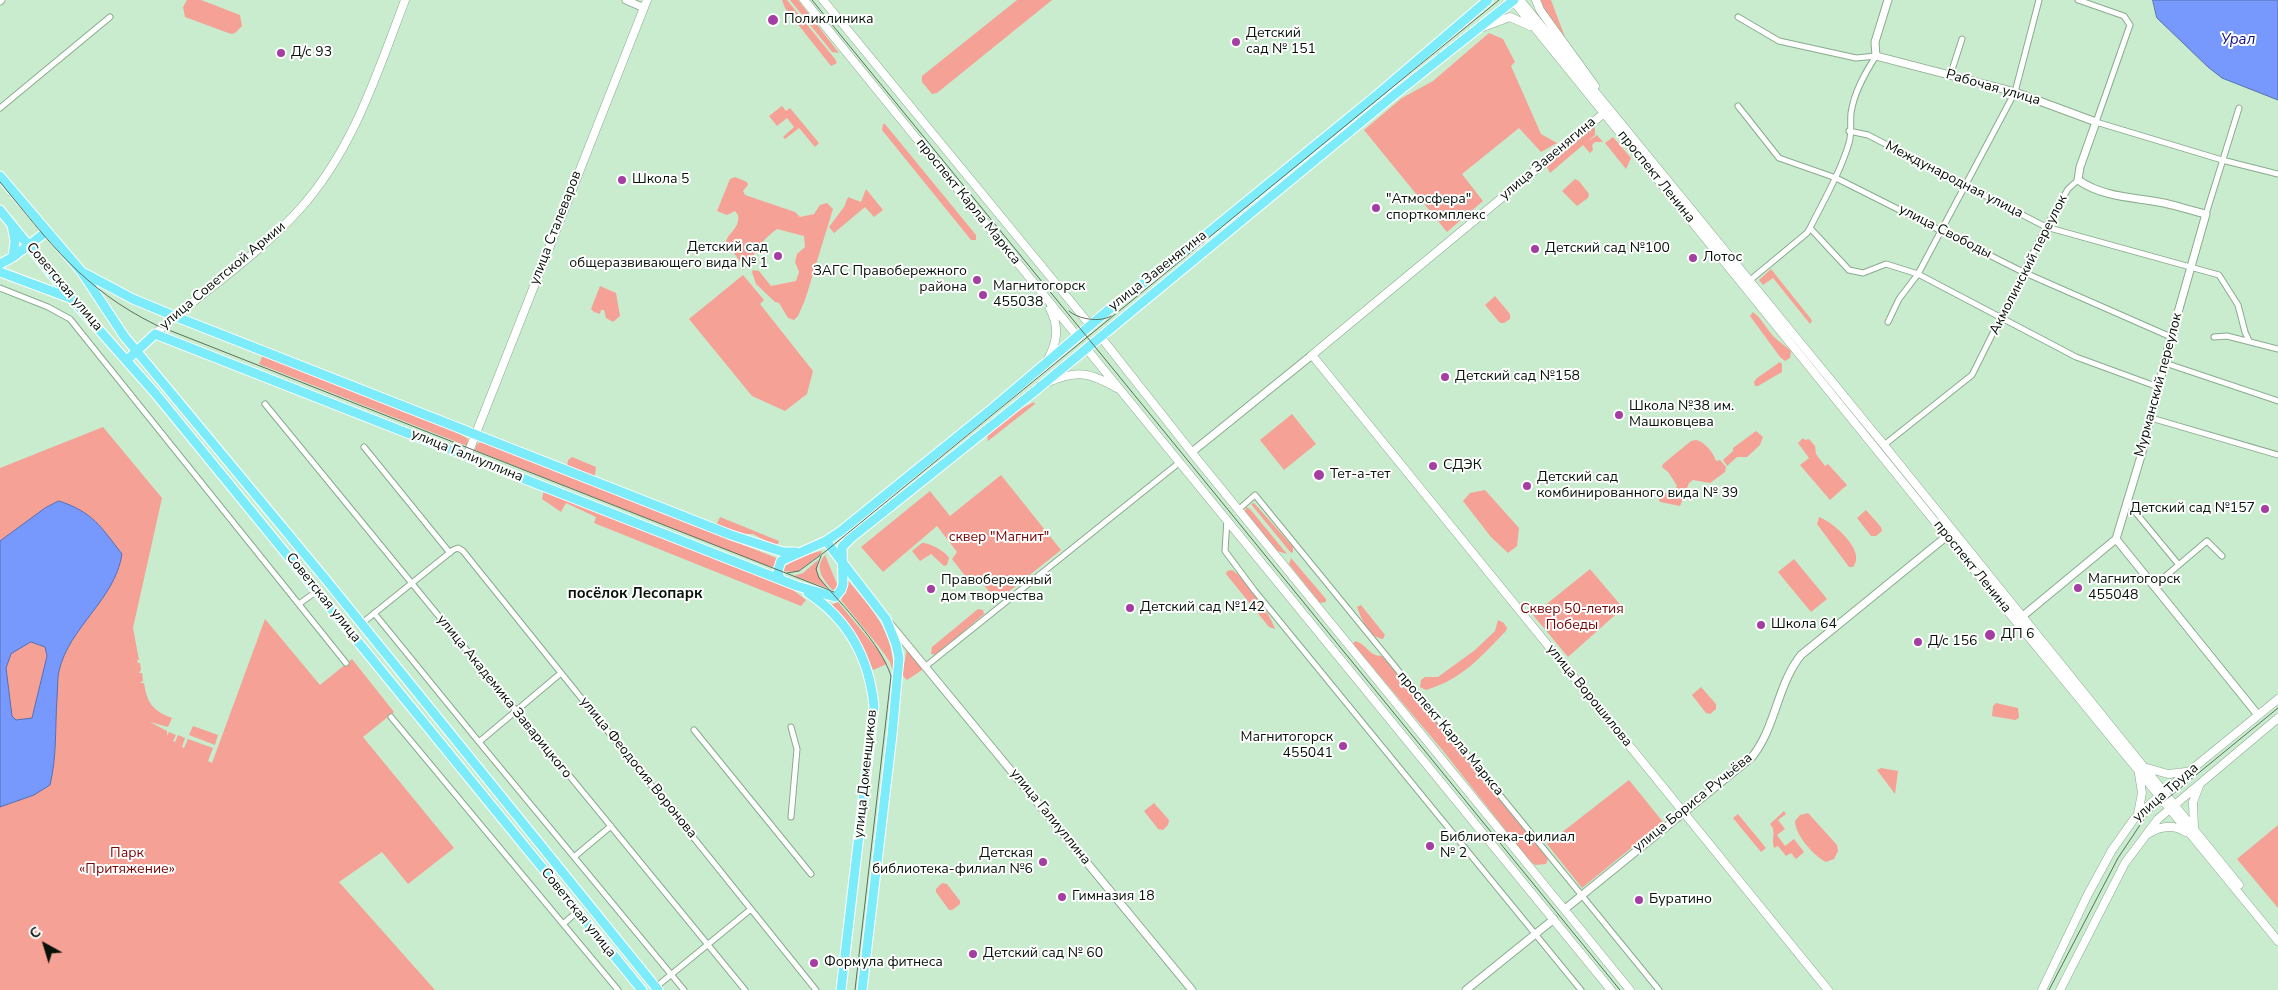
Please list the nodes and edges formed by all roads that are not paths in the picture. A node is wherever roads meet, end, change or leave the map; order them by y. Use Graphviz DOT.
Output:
graph roads {
  1 [pos="405,0"];
  2 [pos="626,0"];
  3 [pos="804,0"];
  4 [pos="823,0"];
  5 [pos="1481,0"];
  6 [pos="1488,0"];
  7 [pos="1515,0"];
  8 [pos="1536,0"];
  9 [pos="1888,0"];
  10 [pos="2039,0"];
  11 [pos="2078,0"];
  12 [pos="645,4"];
  13 [pos="110,17"];
  14 [pos="1467,17"];
  15 [pos="1738,17"];
  16 [pos="1477,30"];
  17 [pos="1540,32"];
  18 [pos="1962,39"];
  19 [pos="1876,56"];
  20 [pos="1950,76"];
  21 [pos="2014,92"];
  22 [pos="1603,102"];
  23 [pos="1738,106"];
  24 [pos="0,108"];
  25 [pos="2240,108"];
  26 [pos="1606,111"];
  27 [pos="2096,122"];
  28 [pos="1850,131"];
  29 [pos="2223,161"];
  30 [pos="2278,174"];
  31 [pos="0,176"];
  32 [pos="1836,178"];
  33 [pos="2078,180"];
  34 [pos="1966,184"];
  35 [pos="0,210"];
  36 [pos="2206,214"];
  37 [pos="12,225"];
  38 [pos="2046,227"];
  39 [pos="1810,228"];
  40 [pos="1940,229"];
  41 [pos="46,232"];
  42 [pos="28,246"];
  43 [pos="13,257"];
  44 [pos="0,264"];
  45 [pos="2191,268"];
  46 [pos="81,271"];
  47 [pos="0,272"];
  48 [pos="2023,272"];
  49 [pos="1918,274"];
  50 [pos="1746,283"];
  51 [pos="0,288"];
  52 [pos="71,298"];
  53 [pos="1045,298"];
  54 [pos="174,316"];
  55 [pos="2001,318"];
  56 [pos="1888,322"];
  57 [pos="1090,325"];
  58 [pos="154,334"];
  59 [pos="1077,336"];
  60 [pos="1100,336"];
  61 [pos="2171,336"];
  62 [pos="2214,337"];
  63 [pos="2249,341"];
  64 [pos="1086,348"];
  65 [pos="2278,349"];
  66 [pos="137,351"];
  67 [pos="1312,356"];
  68 [pos="127,360"];
  69 [pos="2165,363"];
  70 [pos="1045,364"];
  71 [pos="1042,385"];
  72 [pos="2158,387"];
  73 [pos="1121,391"];
  74 [pos="2278,401"];
  75 [pos="265,404"];
  76 [pos="2151,418"];
  77 [pos="476,435"];
  78 [pos="1884,445"];
  79 [pos="364,447"];
  80 [pos="1192,452"];
  81 [pos="2278,455"];
  82 [pos="467,456"];
  83 [pos="1180,462"];
  84 [pos="2127,502"];
  85 [pos="1238,510"];
  86 [pos="1227,519"];
  87 [pos="1950,534"];
  88 [pos="2116,539"];
  89 [pos="826,541"];
  90 [pos="802,551"];
  91 [pos="450,552"];
  92 [pos="2222,556"];
  93 [pos="841,561"];
  94 [pos="2178,565"];
  95 [pos="780,580"];
  96 [pos="327,582"];
  97 [pos="412,584"];
  98 [pos="797,586"];
  99 [pos="2154,586"];
  100 [pos="317,590"];
  101 [pos="299,604"];
  102 [pos="374,613"];
  103 [pos="886,619"];
  104 [pos="2019,619"];
  105 [pos="360,625"];
  106 [pos="907,644"];
  107 [pos="898,650"];
  108 [pos="346,663"];
  109 [pos="926,666"];
  110 [pos="561,673"];
  111 [pos="2278,699"];
  112 [pos="515,711"];
  113 [pos="2258,715"];
  114 [pos="391,718"];
  115 [pos="2278,718"];
  116 [pos="791,727"];
  117 [pos="694,730"];
  118 [pos="479,742"];
  119 [pos="2138,765"];
  120 [pos="2191,770"];
  121 [pos="2204,779"];
  122 [pos="2162,794"];
  123 [pos="2172,807"];
  124 [pos="1684,812"];
  125 [pos="2137,816"];
  126 [pos="791,817"];
  127 [pos="611,826"];
  128 [pos="527,829"];
  129 [pos="2194,834"];
  130 [pos="517,837"];
  131 [pos="2144,837"];
  132 [pos="574,857"];
  133 [pos="811,874"];
  134 [pos="1582,895"];
  135 [pos="751,909"];
  136 [pos="1565,909"];
  137 [pos="577,912"];
  138 [pos="1554,919"];
  139 [pos="563,924"];
  140 [pos="2278,933"];
  141 [pos="1536,934"];
  142 [pos="2278,941"];
  143 [pos="708,944"];
  144 [pos="671,974"];
  145 [pos="657,988"];
  146 [pos="618,990"];
  147 [pos="642,990"];
  148 [pos="684,990"];
  149 [pos="745,990"];
  150 [pos="816,990"];
  151 [pos="841,990"];
  152 [pos="862,990"];
  153 [pos="1192,990"];
  154 [pos="1466,990"];
  155 [pos="1581,990"];
  156 [pos="1612,990"];
  157 [pos="1630,990"];
  158 [pos="1659,990"];
  159 [pos="1828,990"];
  160 [pos="2042,990"];
  161 [pos="2060,990"];
  1 -- 54 [label="main road, улица Советской Армии"];
  2 -- 12 [label="street"];
  3 -- 53 [label="main road, проспект Карла Маркса"];
  4 -- 57 [label="main road, проспект Карла Маркса"];
  5 -- 14 [label="main road"];
  6 -- 14 [label="main road, улица Завенягина"];
  7 -- 16 [label="main road, улица Завенягина"];
  7 -- 17 [label="main road, проспект Ленина"];
  7 -- 22 [label="main road, проспект Ленина"];
  8 -- 22 [label="main road, проспект Ленина"];
  9 -- 19 [label="street"];
  10 -- 21 [label="street"];
  11 -- 27 [label="street, Акмолинский переулок"];
  12 -- 77 [label="main road, улица Сталеваров"];
  13 -- 24 [label="street"];
  14 -- 57 [label="main road, улица Завенягина"];
  15 -- 19 [label="street, Рабочая улица"];
  16 -- 17 [label="main road, улица Завенягина"];
  16 -- 60 [label="main road, улица Завенягина"];
  17 -- 26 [label="main road, проспект Ленина"];
  18 -- 20 [label="street"];
  19 -- 20 [label="street, Рабочая улица"];
  19 -- 28 [label="street"];
  20 -- 21 [label="street, Рабочая улица"];
  21 -- 27 [label="street, Рабочая улица"];
  21 -- 34 [label="street"];
  22 -- 26 [label="main road, проспект Ленина"];
  23 -- 32 [label="street, улица Свободы"];
  25 -- 29 [label="street, Мурманский переулок"];
  26 -- 50 [label="main road, проспект Ленина"];
  26 -- 67 [label="main road, улица Завенягина"];
  27 -- 29 [label="street, Рабочая улица"];
  27 -- 33 [label="street, Акмолинский переулок"];
  28 -- 32 [label="street"];
  28 -- 34 [label="street, Международная улица"];
  29 -- 30 [label="street, Рабочая улица"];
  29 -- 36 [label="street, Мурманский переулок"];
  31 -- 41 [label="main road, Советская улица"];
  32 -- 39 [label="street"];
  32 -- 40 [label="street, улица Свободы"];
  33 -- 36 [label="street"];
  33 -- 38 [label="street, Акмолинский переулок"];
  34 -- 38 [label="street, Международная улица"];
  34 -- 40 [label="street"];
  35 -- 37 [label="main road, Советская улица"];
  36 -- 45 [label="street, Мурманский переулок"];
  37 -- 42 [label="main road, Советская улица"];
  37 -- 43 [label="main road"];
  38 -- 45 [label="street, Международная улица"];
  38 -- 48 [label="street, Акмолинский переулок"];
  39 -- 49 [label="street"];
  39 -- 50 [label="street"];
  40 -- 48 [label="street, улица Свободы"];
  40 -- 49 [label="street"];
  41 -- 42 [label="main road"];
  41 -- 46 [label="main road, Советская улица"];
  42 -- 43 [label="main road"];
  42 -- 52 [label="main road, Советская улица"];
  43 -- 44 [label="main road"];
  45 -- 61 [label="street, Мурманский переулок"];
  45 -- 63 [label="street, Международная улица"];
  46 -- 54 [label="main road, Советская улица"];
  46 -- 66 [label="main road, Советская улица"];
  47 -- 52 [label="main road"];
  48 -- 55 [label="street, Акмолинский переулок"];
  48 -- 61 [label="street, улица Свободы"];
  49 -- 55 [label="street"];
  49 -- 56 [label="street"];
  50 -- 78 [label="main road, проспект Ленина"];
  50 -- 87 [label="main road, проспект Ленина"];
  51 -- 101 [label="street"];
  52 -- 68 [label="main road, Советская улица"];
  53 -- 59 [label="main road, проспект Карла Маркса"];
  53 -- 70 [label="main road"];
  54 -- 58 [label="main road, улица Советской Армии"];
  54 -- 77 [label="main road, улица Галиуллина"];
  55 -- 72 [label="street"];
  55 -- 78 [label="street, Акмолинский переулок"];
  57 -- 59 [label="main road, улица Завенягина"];
  57 -- 60 [label="main road, проспект Карла Маркса"];
  58 -- 66 [label="main road, улица Советской Армии"];
  58 -- 82 [label="main road, улица Галиуллина"];
  59 -- 64 [label="main road, проспект Карла Маркса"];
  59 -- 70 [label="main road, улица Завенягина"];
  60 -- 64 [label="main road, улица Завенягина"];
  60 -- 80 [label="main road, проспект Карла Маркса"];
  61 -- 69 [label="street, Мурманский переулок"];
  62 -- 63 [label="street"];
  63 -- 65 [label="street"];
  64 -- 71 [label="main road, улица Завенягина"];
  64 -- 73 [label="main road, проспект Карла Маркса"];
  66 -- 68 [label="main road, улица Советской Армии"];
  66 -- 96 [label="main road, Советская улица"];
  67 -- 80 [label="street, улица Завенягина"];
  67 -- 124 [label="main road, улица Ворошилова"];
  68 -- 100 [label="main road, Советская улица"];
  69 -- 72 [label="street, Мурманский переулок"];
  69 -- 74 [label="street"];
  70 -- 89 [label="main road, улица Завенягина"];
  71 -- 73 [label="main road"];
  71 -- 93 [label="main road, улица Завенягина"];
  72 -- 76 [label="street, Мурманский переулок"];
  73 -- 83 [label="main road, проспект Карла Маркса"];
  75 -- 97 [label="street, улица Академика Заварицкого"];
  76 -- 81 [label="street"];
  76 -- 84 [label="street, Мурманский переулок"];
  77 -- 82 [label="main road, улица Сталеваров"];
  77 -- 90 [label="main road, улица Галиуллина"];
  78 -- 87 [label="main road, проспект Ленина"];
  79 -- 91 [label="street"];
  80 -- 85 [label="main road, проспект Карла Маркса"];
  82 -- 95 [label="main road, улица Галиуллина"];
  83 -- 86 [label="main road, проспект Карла Маркса"];
  83 -- 109 [label="street"];
  84 -- 88 [label="street, Мурманский переулок"];
  84 -- 94 [label="street"];
  85 -- 134 [label="street, проспект Карла Маркса"];
  85 -- 136 [label="main road, проспект Карла Маркса"];
  86 -- 138 [label="main road, проспект Карла Маркса"];
  86 -- 141 [label="street"];
  87 -- 104 [label="main road, проспект Ленина"];
  87 -- 124 [label="street, улица Бориса Ручьёва"];
  88 -- 99 [label="street"];
  88 -- 104 [label="street"];
  89 -- 90 [label="main road, улица Галиуллина"];
  89 -- 93 [label="main road, улица Галиуллина"];
  90 -- 95 [label="main road, улица Галиуллина"];
  91 -- 97 [label="street"];
  91 -- 110 [label="street, улица Феодосия Воронова"];
  92 -- 94 [label="street"];
  93 -- 98 [label="main road, улица Галиуллина"];
  93 -- 103 [label="main road, улица Галиуллина"];
  94 -- 99 [label="street"];
  95 -- 98 [label="main road, улица Галиуллина"];
  96 -- 100 [label="main road"];
  96 -- 105 [label="main road, Советская улица"];
  97 -- 102 [label="street"];
  97 -- 112 [label="street, улица Академика Заварицкого"];
  98 -- 151 [label="main road, улица Доменщиков"];
  99 -- 113 [label="street"];
  100 -- 101 [label="street"];
  100 -- 130 [label="main road, Советская улица"];
  101 -- 108 [label="street"];
  102 -- 105 [label="street"];
  102 -- 118 [label="street"];
  103 -- 106 [label="street, улица Галиуллина"];
  103 -- 107 [label="main road, улица Доменщиков"];
  104 -- 119 [label="main road, проспект Ленина"];
  105 -- 128 [label="main road, Советская улица"];
  106 -- 107 [label="street"];
  106 -- 109 [label="street, улица Галиуллина"];
  107 -- 152 [label="main road, улица Доменщиков"];
  109 -- 153 [label="street, улица Галиуллина"];
  110 -- 112 [label="street"];
  110 -- 135 [label="street, улица Феодосия Воронова"];
  111 -- 113 [label="main road, улица Труда"];
  112 -- 118 [label="street"];
  112 -- 127 [label="street, улица Академика Заварицкого"];
  113 -- 120 [label="main road, улица Труда"];
  114 -- 139 [label="street"];
  115 -- 121 [label="main road, улица Труда"];
  116 -- 126 [label="street"];
  117 -- 133 [label="street"];
  118 -- 132 [label="street"];
  119 -- 120 [label="main road"];
  119 -- 122 [label="main road, проспект Ленина"];
  119 -- 125 [label="main road"];
  120 -- 122 [label="main road, улица Труда"];
  121 -- 123 [label="main road, улица Труда"];
  121 -- 129 [label="main road"];
  122 -- 123 [label="main road, проспект Ленина"];
  122 -- 125 [label="main road, улица Труда"];
  123 -- 129 [label="main road, проспект Ленина"];
  123 -- 131 [label="main road, улица Труда"];
  124 -- 134 [label="street, улица Бориса Ручьёва"];
  124 -- 159 [label="main road, улица Ворошилова"];
  125 -- 160 [label="main road, улица Труда"];
  127 -- 132 [label="street"];
  127 -- 143 [label="street, улица Академика Заварицкого"];
  128 -- 130 [label="main road"];
  128 -- 145 [label="main road, Советская улица"];
  129 -- 131 [label="main road"];
  129 -- 140 [label="main road, проспект Ленина"];
  129 -- 142 [label="main road, проспект Ленина"];
  130 -- 137 [label="main road, Советская улица"];
  131 -- 161 [label="main road, улица Труда"];
  132 -- 144 [label="street"];
  134 -- 136 [label="street, улица Бориса Ручьёва"];
  134 -- 158 [label="street, проспект Карла Маркса"];
  135 -- 143 [label="street"];
  135 -- 150 [label="street, улица Феодосия Воронова"];
  136 -- 138 [label="main road, улица Бориса Ручьёва"];
  136 -- 157 [label="main road, проспект Карла Маркса"];
  137 -- 139 [label="street"];
  137 -- 147 [label="main road, Советская улица"];
  138 -- 141 [label="street, улица Бориса Ручьёва"];
  138 -- 156 [label="main road, проспект Карла Маркса"];
  139 -- 146 [label="street"];
  141 -- 154 [label="street, улица Бориса Ручьёва"];
  141 -- 155 [label="street"];
  143 -- 144 [label="street"];
  143 -- 149 [label="street, улица Академика Заварицкого"];
  144 -- 145 [label="street"];
  144 -- 148 [label="street"];
}
